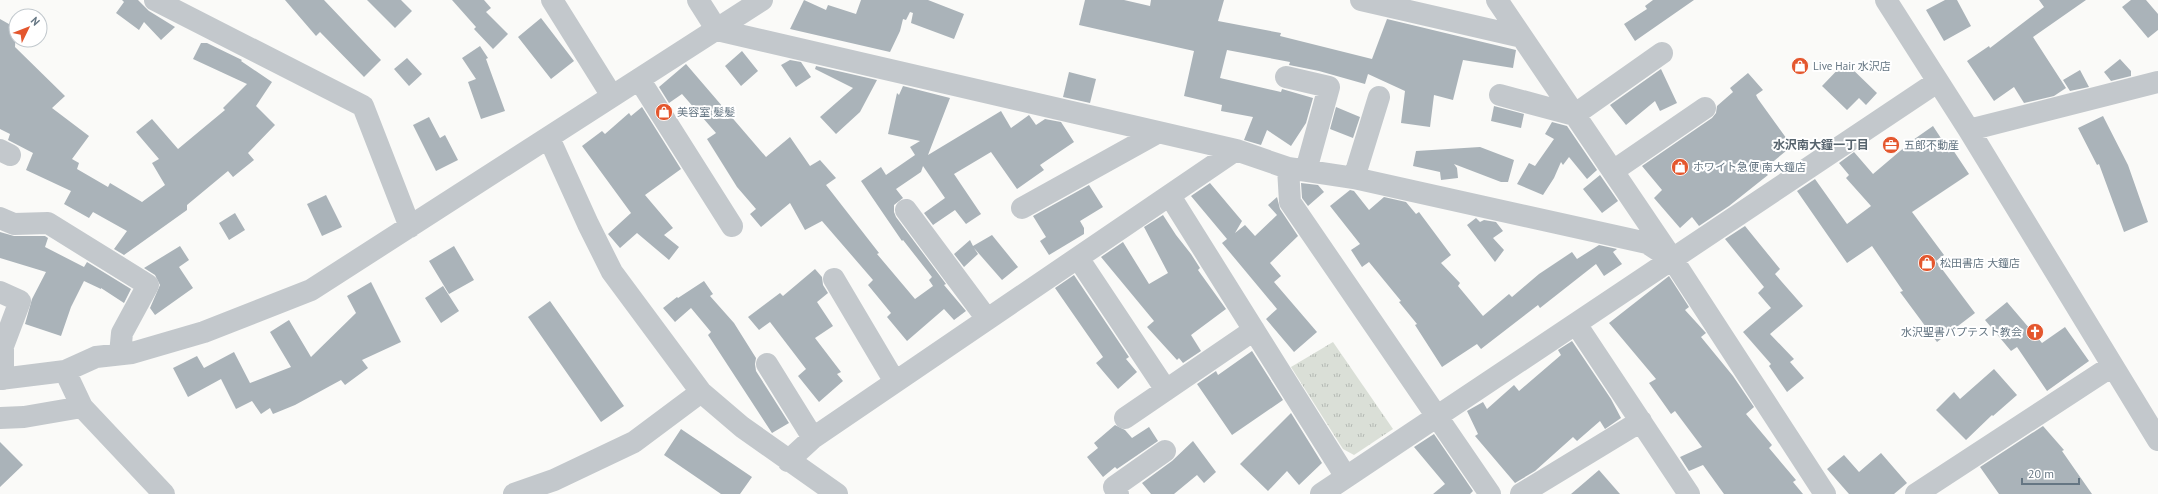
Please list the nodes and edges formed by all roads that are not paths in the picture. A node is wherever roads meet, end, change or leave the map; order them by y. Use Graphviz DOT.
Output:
graph roads {
  1 [pos="155,0"];
  2 [pos="552,0"];
  3 [pos="698,0"];
  4 [pos="762,0"];
  5 [pos="1361,0"];
  6 [pos="1497,0"];
  7 [pos="1886,0"];
  8 [pos="717,30"];
  9 [pos="1522,37"];
  10 [pos="1662,53"];
  11 [pos="1286,77"];
  12 [pos="638,79"];
  13 [pos="1937,82"];
  14 [pos="2158,82"];
  15 [pos="1500,95"];
  16 [pos="612,96"];
  17 [pos="1379,97"];
  18 [pos="1705,108"];
  19 [pos="1574,114"];
  20 [pos="1969,130"];
  21 [pos="1159,132"];
  22 [pos="549,138"];
  23 [pos="1236,150"];
  24 [pos="1297,169"];
  25 [pos="1613,171"];
  26 [pos="1354,178"];
  27 [pos="1170,196"];
  28 [pos="1022,208"];
  29 [pos="906,210"];
  30 [pos="0,218"];
  31 [pos="732,226"];
  32 [pos="410,227"];
  33 [pos="1078,258"];
  34 [pos="1673,260"];
  35 [pos="834,279"];
  36 [pos="0,292"];
  37 [pos="987,319"];
  38 [pos="1576,324"];
  39 [pos="1254,330"];
  40 [pos="120,354"];
  41 [pos="767,364"];
  42 [pos="2112,366"];
  43 [pos="65,371"];
  44 [pos="2,379"];
  45 [pos="895,382"];
  46 [pos="1166,390"];
  47 [pos="701,392"];
  48 [pos="82,407"];
  49 [pos="1438,416"];
  50 [pos="0,418"];
  51 [pos="1125,418"];
  52 [pos="1641,421"];
  53 [pos="813,438"];
  54 [pos="2158,440"];
  55 [pos="1165,451"];
  56 [pos="788,461"];
  57 [pos="1346,477"];
  58 [pos="1685,493"];
  59 [pos="164,494"];
  60 [pos="514,494"];
  61 [pos="837,494"];
  62 [pos="1118,494"];
  63 [pos="1321,494"];
  64 [pos="1490,494"];
  65 [pos="1521,494"];
  66 [pos="1825,494"];
  67 [pos="1916,494"];
  1 -- 32 [label="street"];
  2 -- 16 [label="street"];
  3 -- 8 [label="street"];
  4 -- 8 [label="street"];
  5 -- 9 [label="street"];
  6 -- 9 [label="street"];
  7 -- 13 [label="street"];
  8 -- 12 [label="street"];
  8 -- 21 [label="street"];
  9 -- 19 [label="street"];
  10 -- 19 [label="street"];
  11 -- 24 [label="street"];
  12 -- 16 [label="street"];
  12 -- 31 [label="street"];
  13 -- 20 [label="street"];
  13 -- 34 [label="street"];
  14 -- 20 [label="street"];
  15 -- 19 [label="street"];
  16 -- 22 [label="street"];
  17 -- 26 [label="street"];
  18 -- 25 [label="street"];
  19 -- 25 [label="street"];
  20 -- 42 [label="street"];
  21 -- 23 [label="street"];
  21 -- 28 [label="street"];
  22 -- 32 [label="street"];
  22 -- 47 [label="street"];
  23 -- 24 [label="street"];
  23 -- 27 [label="street"];
  24 -- 26 [label="street"];
  24 -- 49 [label="street"];
  25 -- 34 [label="street"];
  26 -- 34 [label="street"];
  27 -- 33 [label="street"];
  27 -- 39 [label="street"];
  29 -- 37 [label="street"];
  30 -- 40 [label="street"];
  32 -- 40 [label="street"];
  33 -- 37 [label="street"];
  33 -- 46 [label="street"];
  34 -- 38 [label="street"];
  34 -- 66 [label="street"];
  35 -- 45 [label="street"];
  36 -- 44 [label="street"];
  37 -- 45 [label="street"];
  38 -- 49 [label="street"];
  38 -- 52 [label="street"];
  39 -- 46 [label="street"];
  39 -- 57 [label="street"];
  40 -- 43 [label="street"];
  41 -- 53 [label="street"];
  42 -- 54 [label="street"];
  42 -- 67 [label="street"];
  43 -- 44 [label="street"];
  43 -- 48 [label="street"];
  45 -- 53 [label="street"];
  46 -- 51 [label="street"];
  47 -- 56 [label="street"];
  47 -- 60 [label="street"];
  48 -- 50 [label="street"];
  48 -- 59 [label="street"];
  49 -- 57 [label="street"];
  49 -- 64 [label="street"];
  52 -- 58 [label="street"];
  52 -- 65 [label="street"];
  53 -- 56 [label="street"];
  55 -- 62 [label="street"];
  56 -- 61 [label="street"];
  57 -- 63 [label="street"];
}
